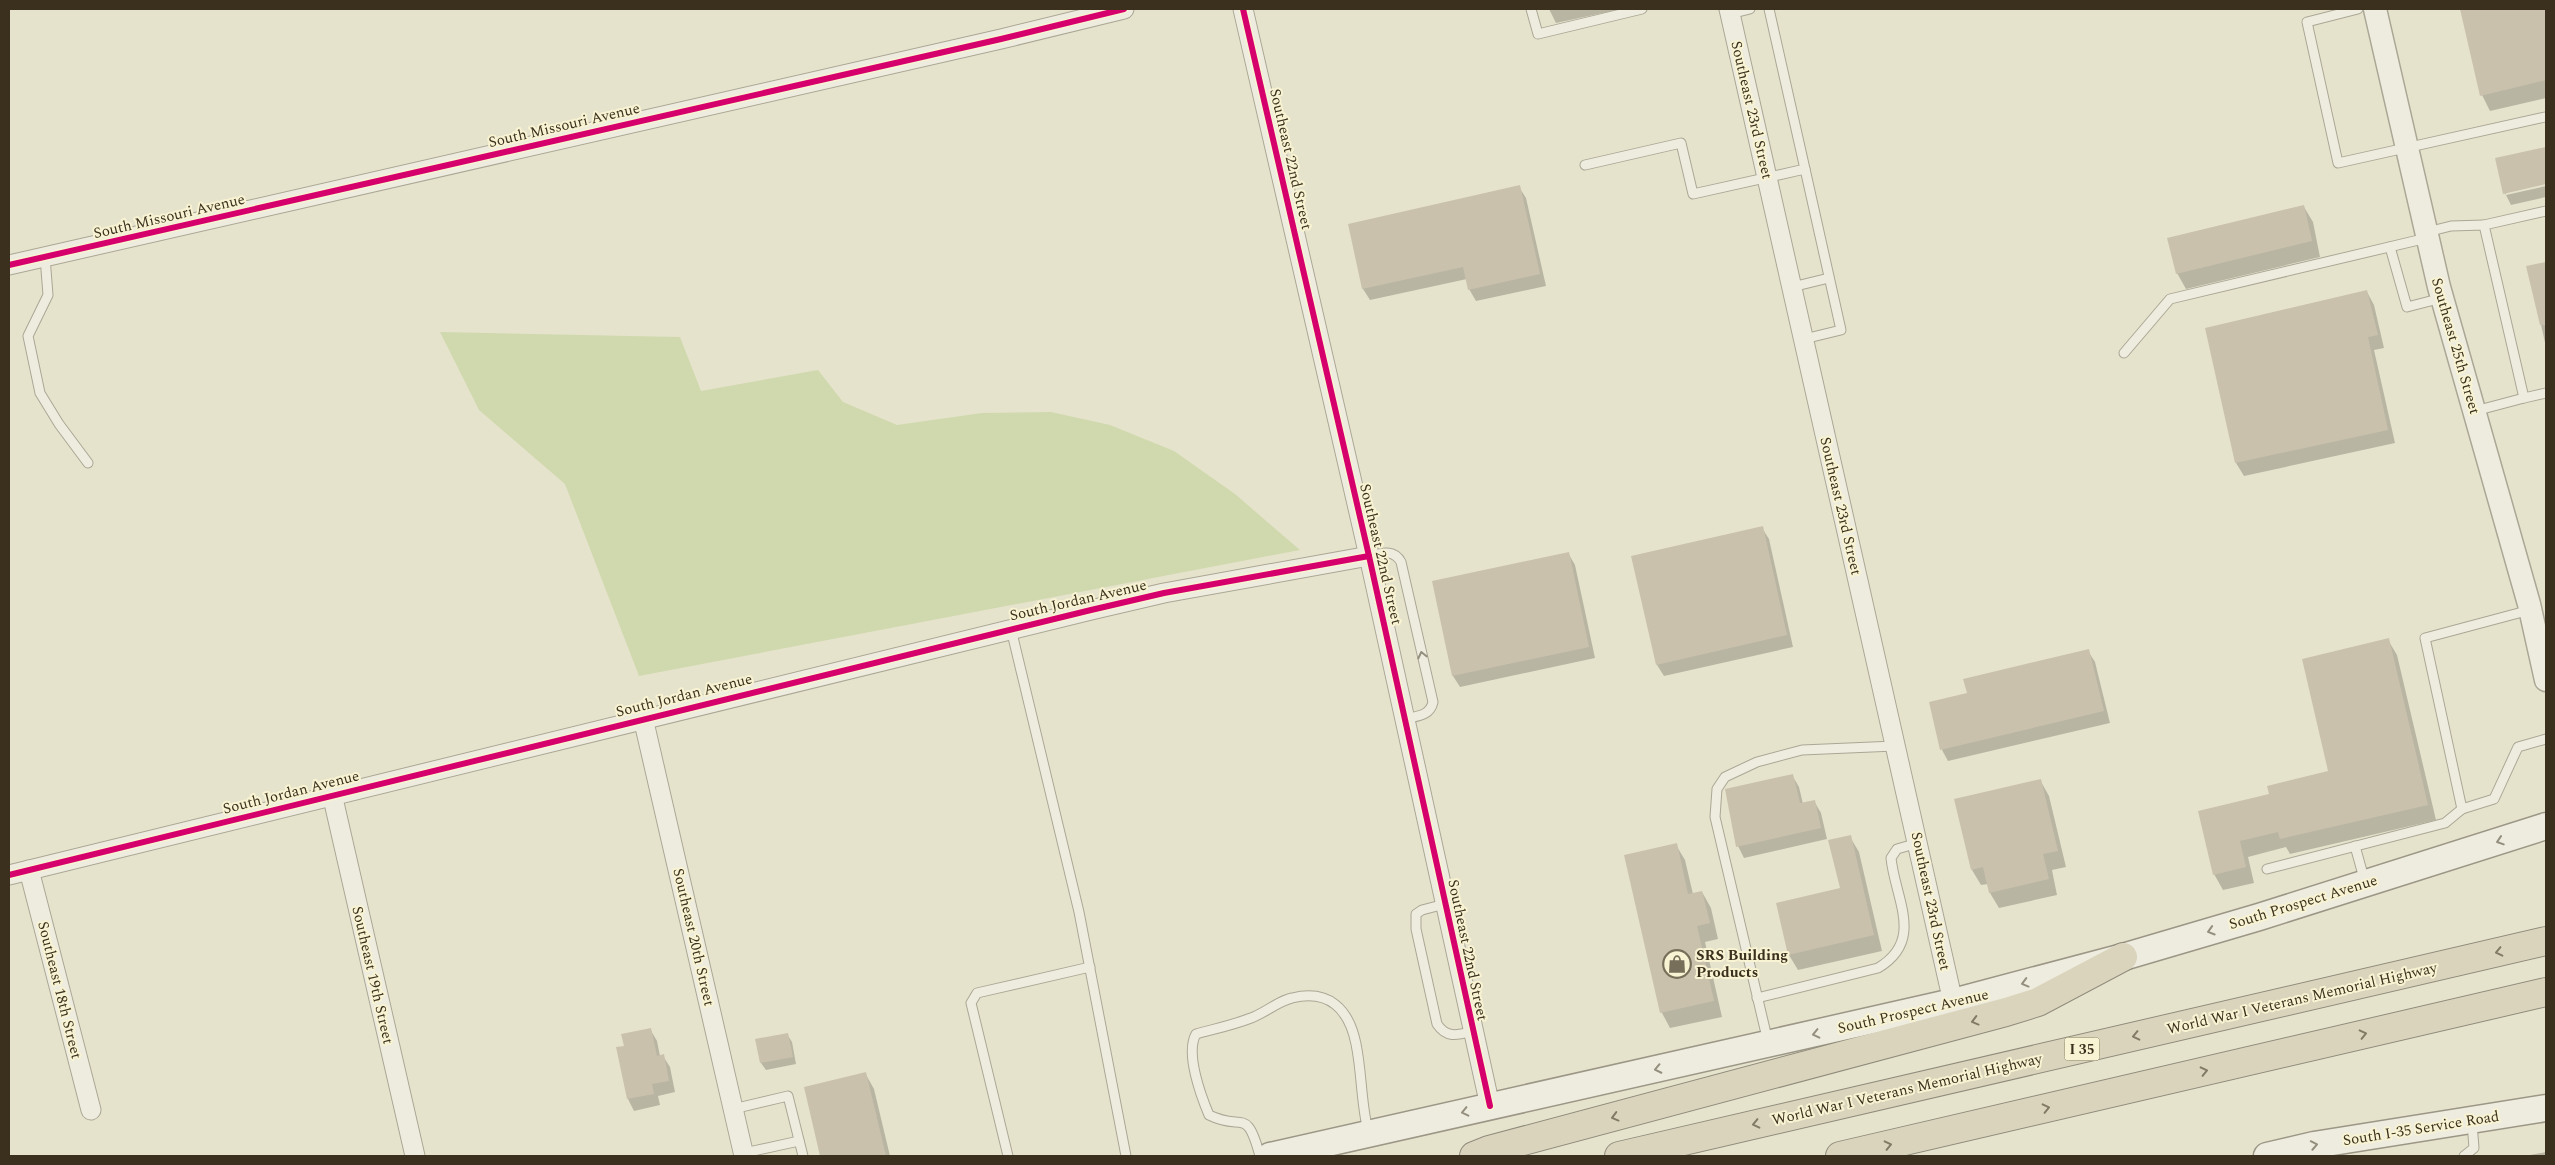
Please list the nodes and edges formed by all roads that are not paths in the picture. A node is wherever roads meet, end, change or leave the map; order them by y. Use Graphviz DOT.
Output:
graph roads {
  1 [pos="1124,9"];
  2 [pos="1243,9"];
  3 [pos="1532,9"];
  4 [pos="1642,9"];
  5 [pos="1750,9"];
  6 [pos="1769,9"];
  7 [pos="2358,9"];
  8 [pos="2375,9"];
  9 [pos="1730,11"];
  10 [pos="2545,117"];
  11 [pos="2407,149"];
  12 [pos="1585,165"];
  13 [pos="1805,169"];
  14 [pos="1767,178"];
  15 [pos="2546,211"];
  16 [pos="2484,225"];
  17 [pos="2427,235"];
  18 [pos="2390,248"];
  19 [pos="45,256"];
  20 [pos="9,265"];
  21 [pos="1830,278"];
  22 [pos="1792,287"];
  23 [pos="2442,298"];
  24 [pos="1804,339"];
  25 [pos="2124,353"];
  26 [pos="2546,393"];
  27 [pos="2524,398"];
  28 [pos="2475,411"];
  29 [pos="88,463"];
  30 [pos="1369,556"];
  31 [pos="2530,610"];
  32 [pos="1011,629"];
  33 [pos="2541,632"];
  34 [pos="2546,680"];
  35 [pos="643,718"];
  36 [pos="1405,719"];
  37 [pos="2546,738"];
  38 [pos="1895,746"];
  39 [pos="332,794"];
  40 [pos="2462,808"];
  41 [pos="2546,826"];
  42 [pos="1918,843"];
  43 [pos="2355,846"];
  44 [pos="2267,869"];
  45 [pos="29,870"];
  46 [pos="9,874"];
  47 [pos="2365,883"];
  48 [pos="1445,904"];
  49 [pos="2546,941"];
  50 [pos="2123,957"];
  51 [pos="1090,967"];
  52 [pos="2546,992"];
  53 [pos="1757,998"];
  54 [pos="1953,1002"];
  55 [pos="1474,1031"];
  56 [pos="1769,1045"];
  57 [pos="1490,1106"];
  58 [pos="734,1109"];
  59 [pos="91,1110"];
  60 [pos="2546,1110"];
  61 [pos="2471,1120"];
  62 [pos="1368,1134"];
  63 [pos="799,1141"];
  64 [pos="744,1155"];
  65 [pos="415,1156"];
  66 [pos="803,1156"];
  67 [pos="1008,1156"];
  68 [pos="1126,1156"];
  69 [pos="1260,1156"];
  70 [pos="1270,1156"];
  71 [pos="1474,1156"];
  72 [pos="1619,1156"];
  73 [pos="1840,1156"];
  74 [pos="2267,1156"];
  75 [pos="2464,1156"];
  1 -- 19 [label="street, South Missouri Avenue"];
  2 -- 30 [label="street, Southeast 22nd Street"];
  3 -- 4 [label="lane"];
  5 -- 9 [label="lane"];
  6 -- 13 [label="lane"];
  7 -- 11 [label="lane"];
  8 -- 11 [label="street, Southeast 25th Street"];
  9 -- 14 [label="street, Southeast 23rd Street"];
  10 -- 11 [label="lane"];
  11 -- 17 [label="street, Southeast 25th Street"];
  12 -- 14 [label="lane"];
  13 -- 14 [label="lane"];
  13 -- 21 [label="lane"];
  14 -- 22 [label="street, Southeast 23rd Street"];
  15 -- 16 [label="lane"];
  16 -- 17 [label="lane"];
  16 -- 27 [label="lane"];
  17 -- 18 [label="lane"];
  17 -- 23 [label="street, Southeast 25th Street"];
  18 -- 23 [label="lane"];
  18 -- 25 [label="lane"];
  19 -- 20 [label="street, South Missouri Avenue"];
  19 -- 29 [label="lane"];
  21 -- 22 [label="lane"];
  21 -- 24 [label="lane"];
  22 -- 24 [label="street, Southeast 23rd Street"];
  23 -- 28 [label="street, Southeast 25th Street"];
  24 -- 38 [label="street, Southeast 23rd Street"];
  26 -- 27 [label="lane"];
  27 -- 28 [label="lane"];
  28 -- 31 [label="street, Southeast 25th Street"];
  30 -- 32 [label="street, South Jordan Avenue"];
  30 -- 36 [label="street, Southeast 22nd Street"];
  36 -- 30 [label="lane, one-way"];
  31 -- 33 [label="street, Southeast 25th Street"];
  31 -- 40 [label="lane"];
  32 -- 35 [label="street, South Jordan Avenue"];
  32 -- 51 [label="lane"];
  33 -- 34 [label="street, Southeast 25th Street"];
  35 -- 39 [label="street, South Jordan Avenue"];
  35 -- 58 [label="street, Southeast 20th Street"];
  36 -- 48 [label="street, Southeast 22nd Street"];
  37 -- 40 [label="lane"];
  38 -- 42 [label="street, Southeast 23rd Street"];
  38 -- 53 [label="lane"];
  39 -- 45 [label="street, South Jordan Avenue"];
  39 -- 65 [label="street, Southeast 19th Street"];
  40 -- 43 [label="lane"];
  41 -- 47 [label="main road, South Prospect Avenue, one-way"];
  42 -- 53 [label="lane"];
  42 -- 54 [label="street, Southeast 23rd Street"];
  43 -- 44 [label="lane"];
  43 -- 47 [label="lane"];
  45 -- 46 [label="street, South Jordan Avenue"];
  45 -- 59 [label="street, Southeast 18th Street"];
  47 -- 50 [label="main road, South Prospect Avenue, one-way"];
  48 -- 55 [label="street, Southeast 22nd Street"];
  48 -- 55 [label="lane"];
  49 -- 72 [label="highway, World War I Veterans Memorial Highway / I 35, one-way"];
  50 -- 54 [label="main road, South Prospect Avenue, one-way"];
  50 -- 71 [label="highway, one-way"];
  51 -- 67 [label="lane"];
  51 -- 68 [label="lane"];
  73 -- 52 [label="highway, one-way"];
  53 -- 56 [label="lane"];
  54 -- 56 [label="main road, South Prospect Avenue, one-way"];
  55 -- 57 [label="street, Southeast 22nd Street"];
  56 -- 57 [label="main road, South Prospect Avenue, one-way"];
  57 -- 62 [label="main road, South Prospect Avenue, one-way"];
  58 -- 63 [label="lane"];
  58 -- 64 [label="street, Southeast 20th Street"];
  60 -- 61 [label="main road, South I-35 Service Road"];
  74 -- 61 [label="main road, South I-35 Service Road, one-way"];
  61 -- 75 [label="lane"];
  62 -- 69 [label="lane"];
  62 -- 70 [label="main road, South Prospect Avenue"];
  63 -- 64 [label="lane"];
  63 -- 66 [label="lane"];
}
